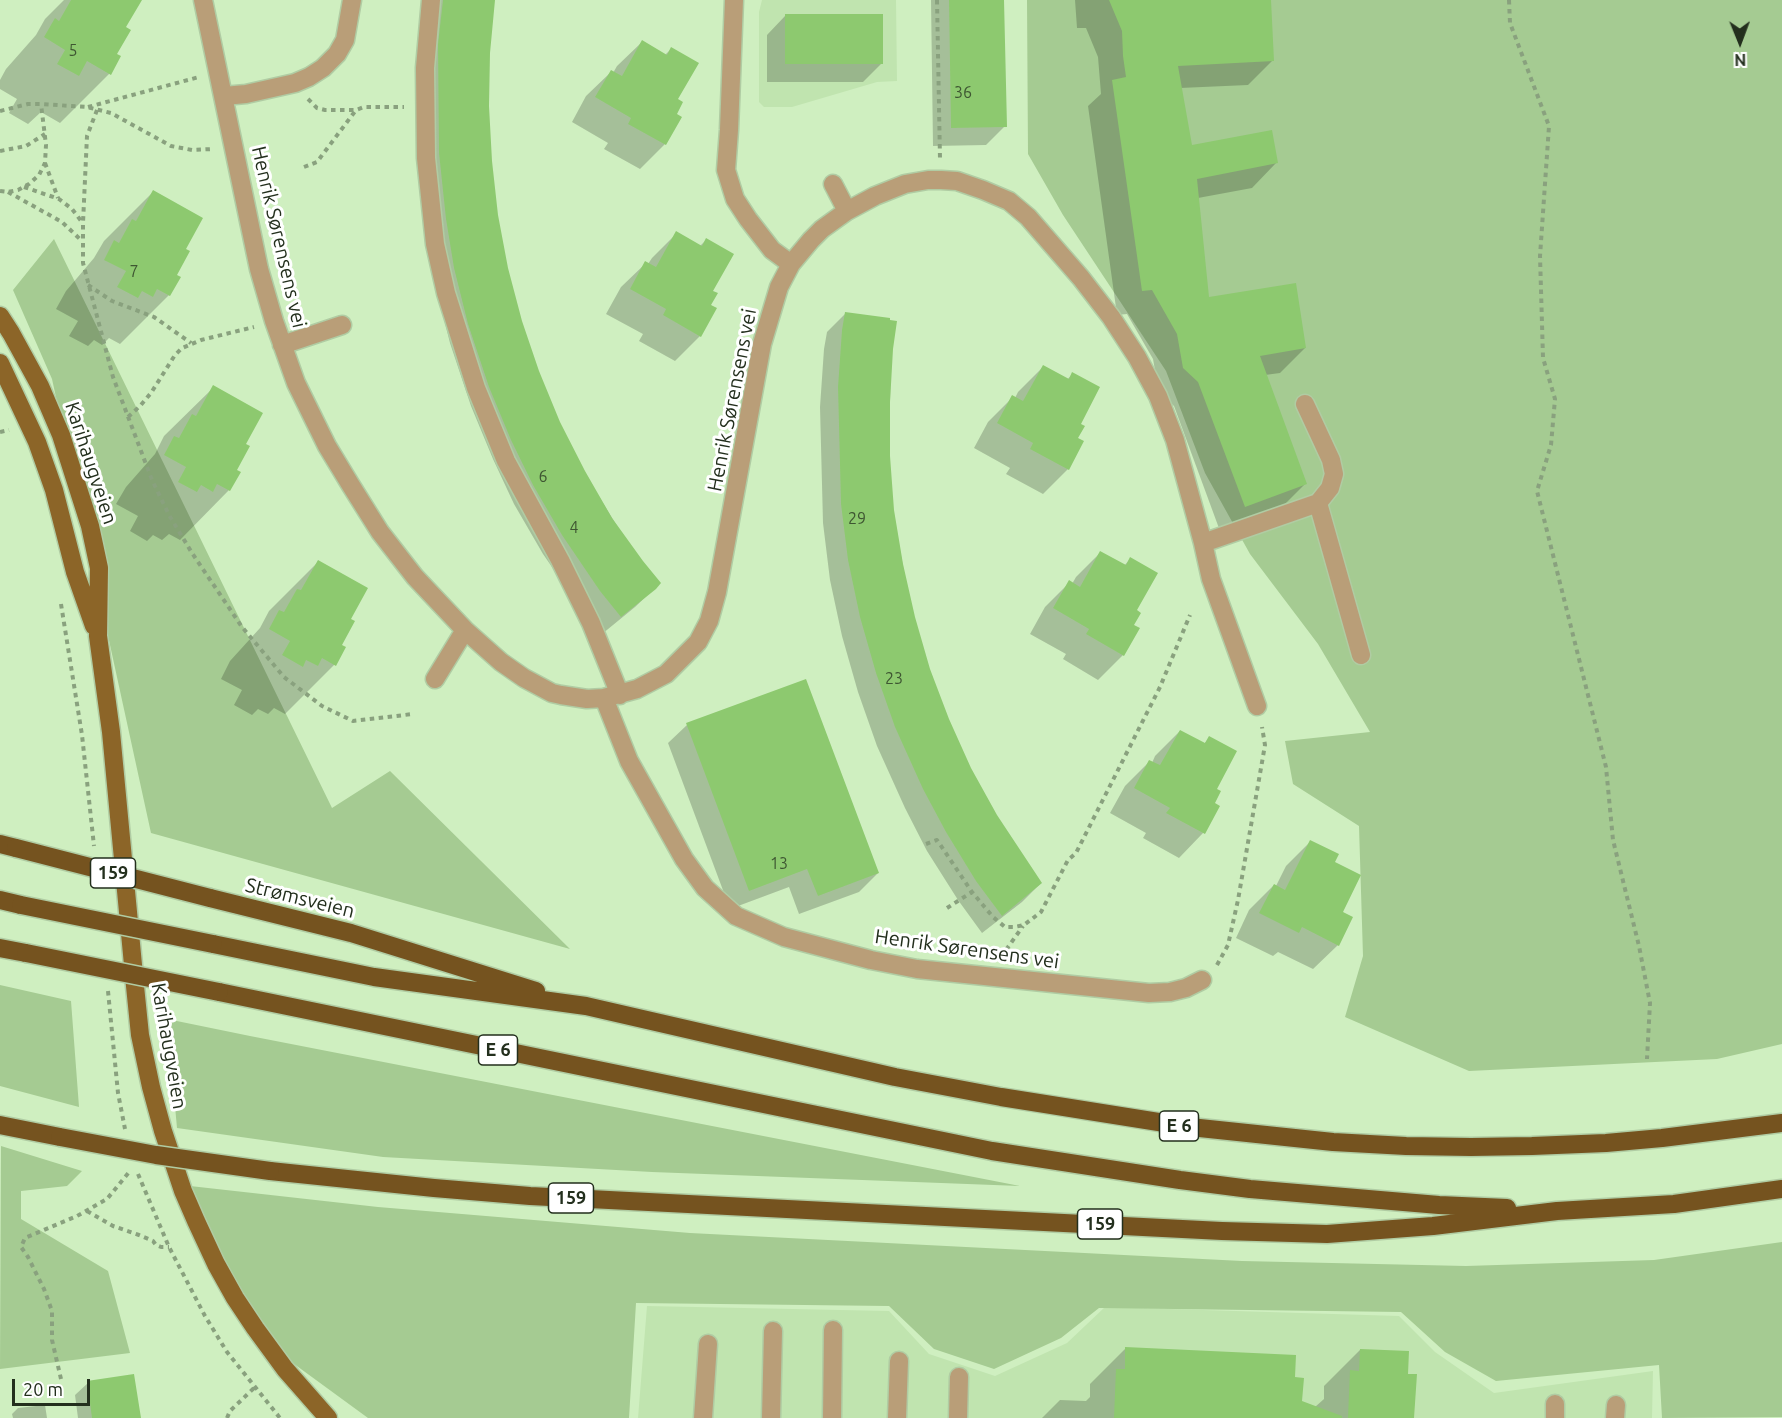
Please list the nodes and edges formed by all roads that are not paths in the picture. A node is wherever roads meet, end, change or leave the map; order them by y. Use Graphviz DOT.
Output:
graph roads {
  1 [pos="204,0"];
  2 [pos="352,0"];
  3 [pos="431,0"];
  4 [pos="734,0"];
  5 [pos="224,96"];
  6 [pos="833,184"];
  7 [pos="847,211"];
  8 [pos="791,264"];
  9 [pos="0,316"];
  10 [pos="342,325"];
  11 [pos="282,345"];
  12 [pos="0,363"];
  13 [pos="1305,404"];
  14 [pos="1318,503"];
  15 [pos="1203,543"];
  16 [pos="465,630"];
  17 [pos="98,636"];
  18 [pos="1361,656"];
  19 [pos="435,679"];
  20 [pos="612,696"];
  21 [pos="1257,706"];
  22 [pos="8,846"];
  23 [pos="0,900"];
  24 [pos="0,948"];
  25 [pos="1202,980"];
  26 [pos="586,1006"];
  27 [pos="1782,1123"];
  28 [pos="0,1125"];
  29 [pos="1782,1190"];
  30 [pos="1557,1211"];
  31 [pos="833,1330"];
  32 [pos="773,1331"];
  33 [pos="708,1344"];
  34 [pos="899,1361"];
  35 [pos="959,1377"];
  36 [pos="328,1418"];
  37 [pos="703,1418"];
  38 [pos="771,1418"];
  39 [pos="832,1418"];
  40 [pos="897,1418"];
  41 [pos="958,1418"];
  1 -- 5 [label="street, Henrik Sørensens vei"];
  2 -- 5 [label="street"];
  3 -- 20 [label="street"];
  4 -- 8 [label="street"];
  5 -- 11 [label="street, Henrik Sørensens vei"];
  6 -- 7 [label="street"];
  7 -- 8 [label="street, Henrik Sørensens vei"];
  7 -- 15 [label="street, Henrik Sørensens vei"];
  8 -- 20 [label="street, Henrik Sørensens vei"];
  9 -- 17 [label="main road, Karihaugveien"];
  10 -- 11 [label="street"];
  11 -- 16 [label="street, Henrik Sørensens vei"];
  12 -- 17 [label="main road, Karihaugveien"];
  13 -- 14 [label="street"];
  14 -- 15 [label="street"];
  14 -- 18 [label="street"];
  15 -- 21 [label="street, Henrik Sørensens vei"];
  16 -- 19 [label="street"];
  16 -- 20 [label="street, Henrik Sørensens vei"];
  17 -- 36 [label="main road, Karihaugveien"];
  20 -- 25 [label="street, Henrik Sørensens vei"];
  22 -- 26 [label="highway, Strømsveien / 159, bridge"];
  23 -- 26 [label="highway, E 6, bridge"];
  24 -- 30 [label="highway, E 6, bridge"];
  26 -- 27 [label="highway, E 6"];
  28 -- 30 [label="highway, 159, bridge"];
  29 -- 30 [label="highway, E 6"];
  31 -- 39 [label="street"];
  32 -- 38 [label="street"];
  33 -- 37 [label="street"];
  34 -- 40 [label="street"];
  35 -- 41 [label="street"];
}
